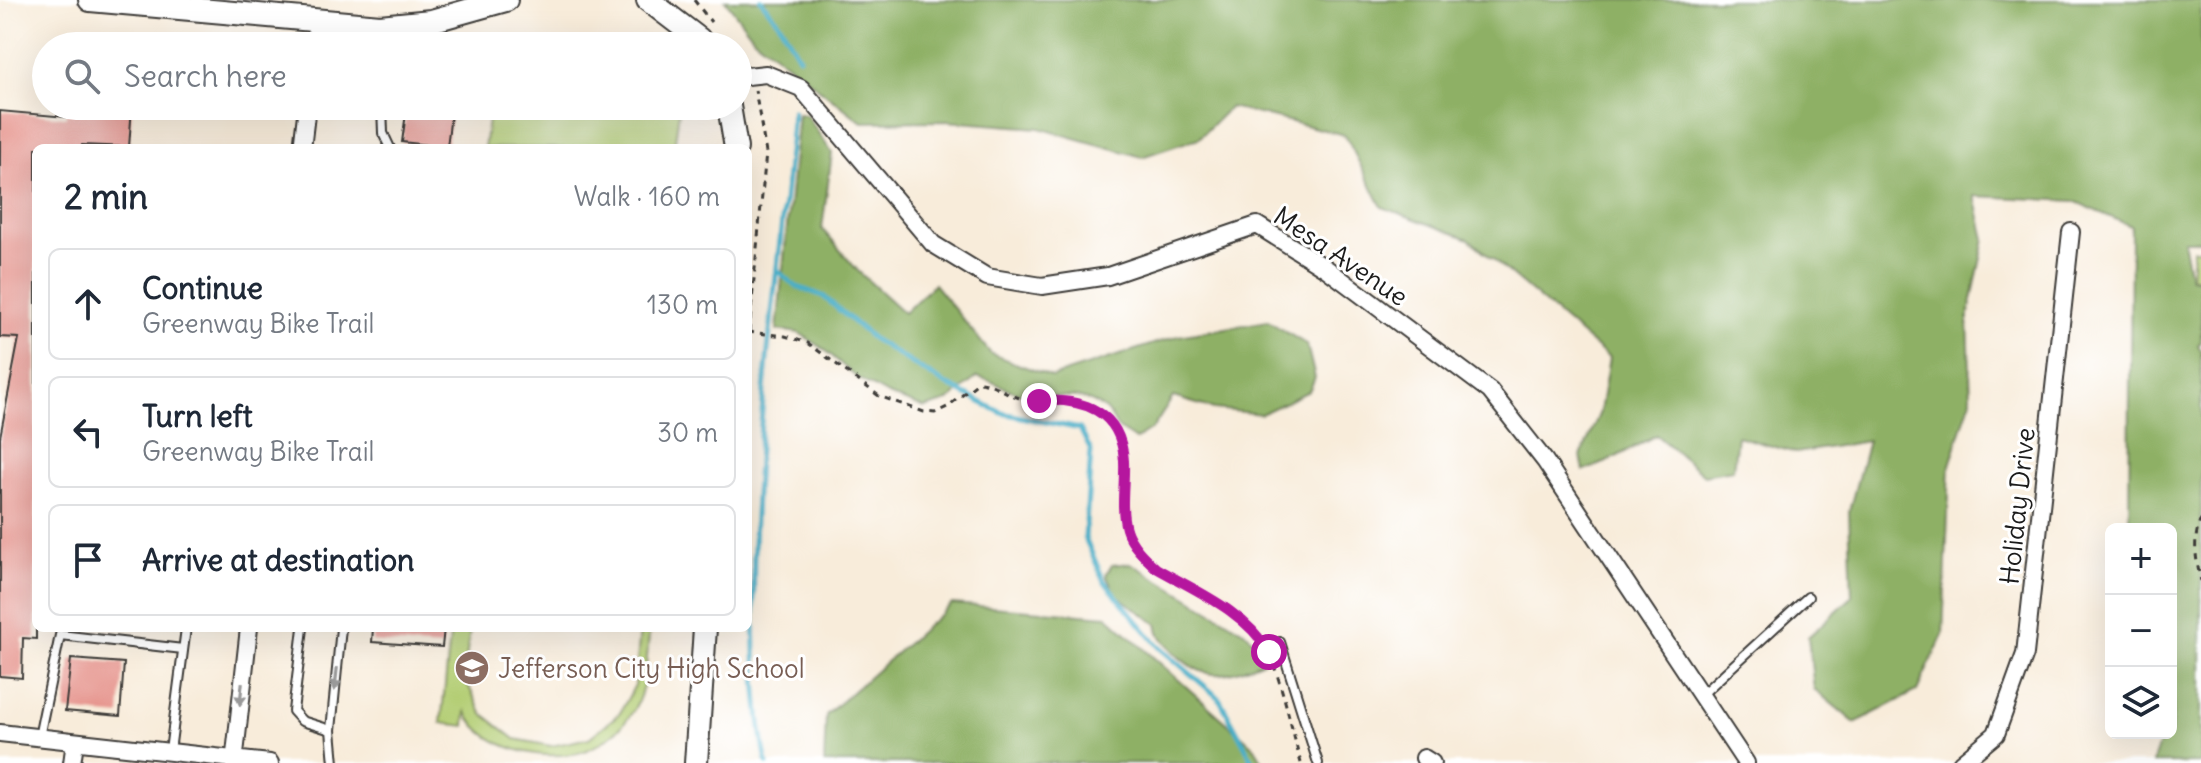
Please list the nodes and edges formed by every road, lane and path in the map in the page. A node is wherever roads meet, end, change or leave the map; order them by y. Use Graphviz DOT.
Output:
graph roads {
  1 [pos="90,0"];
  2 [pos="506,0"];
  3 [pos="648,0"];
  4 [pos="672,0"];
  5 [pos="489,4"];
  6 [pos="431,21"];
  7 [pos="318,22"];
  8 [pos="316,32"];
  9 [pos="362,32"];
  10 [pos="394,32"];
  11 [pos="430,32"];
  12 [pos="687,32"];
  13 [pos="694,32"];
  14 [pos="752,75"];
  15 [pos="752,95"];
  16 [pos="305,120"];
  17 [pos="383,120"];
  18 [pos="731,120"];
  19 [pos="302,144"];
  20 [pos="388,144"];
  21 [pos="735,144"];
  22 [pos="2071,232"];
  23 [pos="752,292"];
  24 [pos="752,332"];
  25 [pos="2201,519"];
  26 [pos="2201,581"];
  27 [pos="1808,597"];
  28 [pos="185,632"];
  29 [pos="249,632"];
  30 [pos="303,632"];
  31 [pos="341,632"];
  32 [pos="705,632"];
  33 [pos="1280,642"];
  34 [pos="183,649"];
  35 [pos="1700,696"];
  36 [pos="331,730"];
  37 [pos="0,733"];
  38 [pos="38,738"];
  39 [pos="75,742"];
  40 [pos="170,752"];
  41 [pos="234,761"];
  42 [pos="72,763"];
  43 [pos="270,763"];
  44 [pos="334,763"];
  45 [pos="696,763"];
  46 [pos="1301,763"];
  47 [pos="1318,763"];
  48 [pos="1746,763"];
  49 [pos="1961,763"];
  1 -- 7 [label="main road"];
  2 -- 5 [label="main road"];
  3 -- 12 [label="main road"];
  4 -- 13 [label="main road"];
  5 -- 6 [label="main road"];
  6 -- 10 [label="main road"];
  6 -- 11 [label="lane"];
  7 -- 8 [label="street"];
  7 -- 9 [label="main road"];
  14 -- 35 [label="street, Mesa Avenue"];
  15 -- 23 [label="path"];
  16 -- 19 [label="street"];
  17 -- 20 [label="lane"];
  18 -- 21 [label="main road"];
  22 -- 49 [label="street, Holiday Drive"];
  24 -- 46 [label="path"];
  25 -- 26 [label="path"];
  27 -- 35 [label="lane"];
  28 -- 34 [label="lane"];
  29 -- 41 [label="street, one-way"];
  30 -- 36 [label="lane"];
  31 -- 36 [label="lane, one-way"];
  32 -- 45 [label="main road"];
  33 -- 47 [label="lane"];
  34 -- 38 [label="lane"];
  34 -- 40 [label="lane"];
  35 -- 48 [label="street, Mesa Avenue"];
  36 -- 44 [label="lane"];
  37 -- 38 [label="street"];
  38 -- 39 [label="street"];
  39 -- 40 [label="street"];
  39 -- 42 [label="street"];
  40 -- 41 [label="street"];
  41 -- 43 [label="street"];
}
